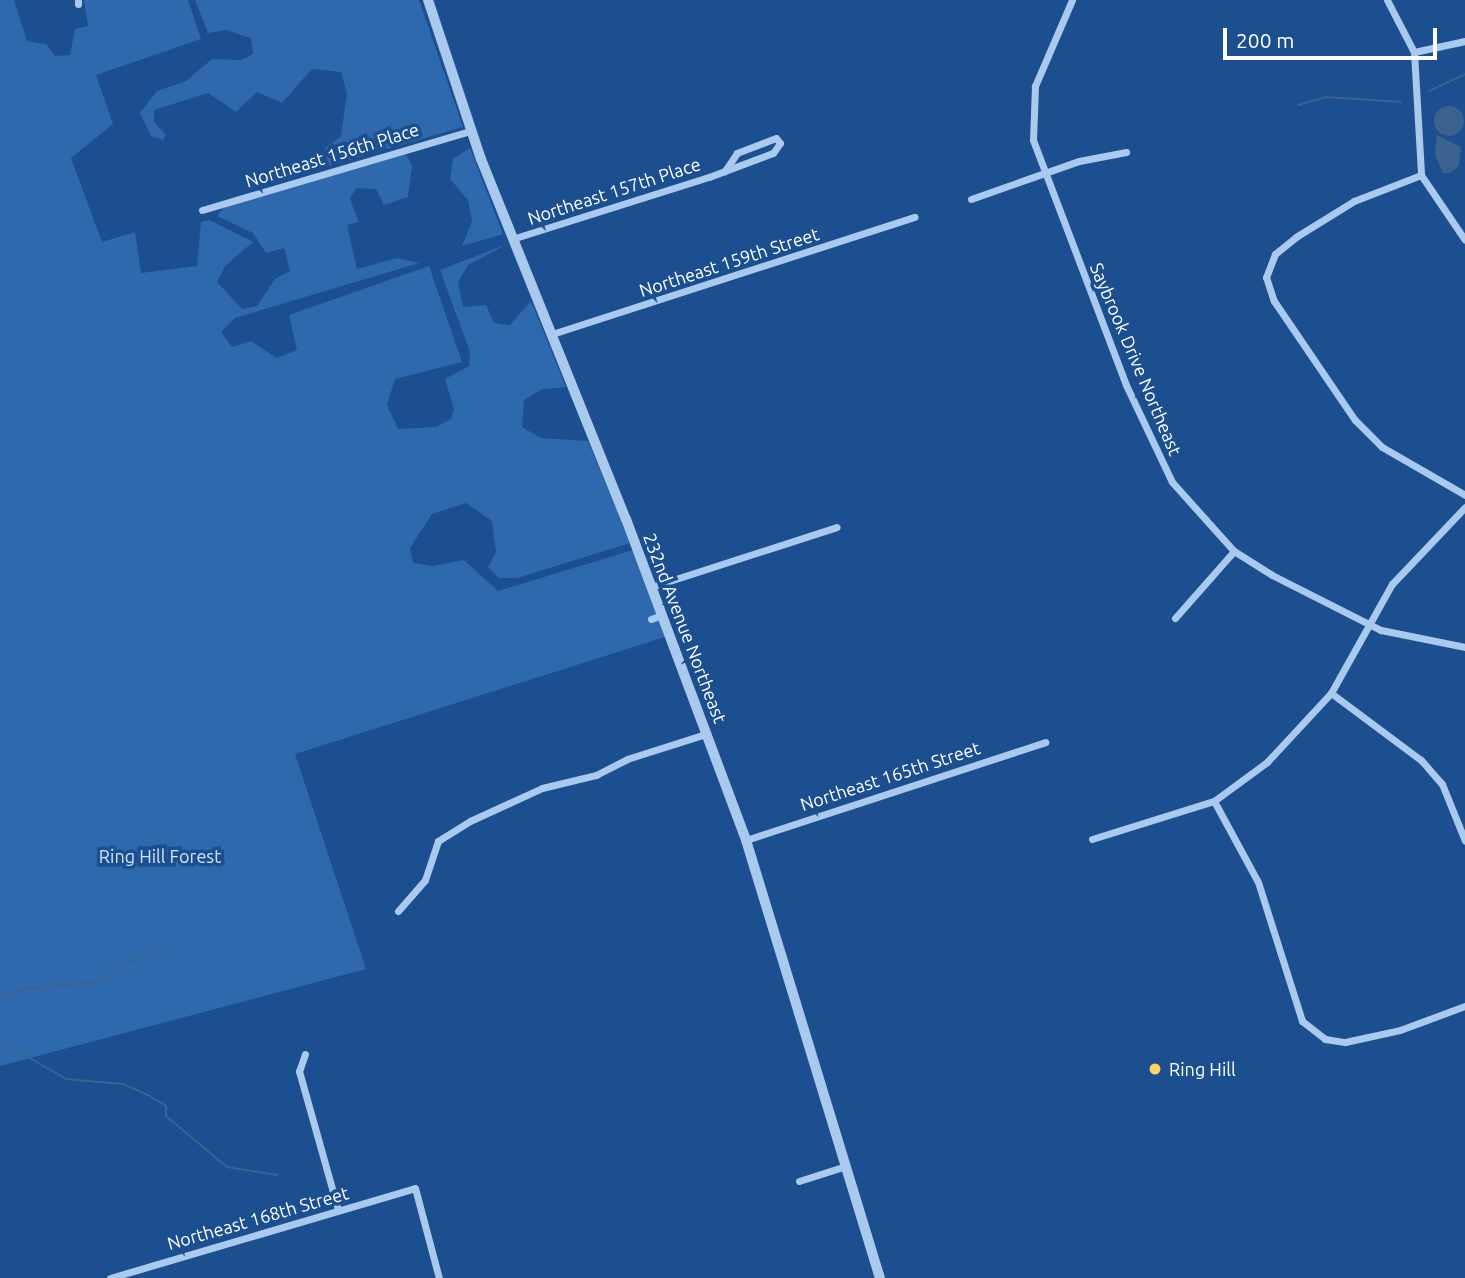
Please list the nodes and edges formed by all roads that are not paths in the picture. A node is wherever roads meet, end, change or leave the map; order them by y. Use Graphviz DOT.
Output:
graph roads {
  1 [pos="428,0"];
  2 [pos="1072,0"];
  3 [pos="1387,0"];
  4 [pos="1465,41"];
  5 [pos="1415,52"];
  6 [pos="470,131"];
  7 [pos="1126,152"];
  8 [pos="726,171"];
  9 [pos="1044,173"];
  10 [pos="1421,175"];
  11 [pos="971,199"];
  12 [pos="202,210"];
  13 [pos="915,217"];
  14 [pos="512,239"];
  15 [pos="1465,240"];
  16 [pos="552,334"];
  17 [pos="1465,495"];
  18 [pos="1465,507"];
  19 [pos="837,527"];
  20 [pos="1234,551"];
  21 [pos="651,587"];
  22 [pos="1175,618"];
  23 [pos="1369,624"];
  24 [pos="1465,647"];
  25 [pos="1331,693"];
  26 [pos="706,734"];
  27 [pos="1045,742"];
  28 [pos="1214,801"];
  29 [pos="1092,839"];
  30 [pos="746,840"];
  31 [pos="1465,841"];
  32 [pos="398,911"];
  33 [pos="1463,1011"];
  34 [pos="305,1054"];
  35 [pos="846,1166"];
  36 [pos="799,1181"];
  37 [pos="338,1210"];
  38 [pos="110,1278"];
  39 [pos="439,1278"];
  40 [pos="880,1278"];
  1 -- 6 [label="street, 232nd Avenue Northeast"];
  2 -- 9 [label="street, Saybrook Drive Northeast"];
  3 -- 5 [label="street"];
  4 -- 5 [label="street"];
  5 -- 10 [label="street"];
  6 -- 12 [label="street, Northeast 156th Place"];
  6 -- 14 [label="street, 232nd Avenue Northeast"];
  7 -- 9 [label="street"];
  8 -- 8 [label="street, Northeast 157th Place"];
  8 -- 14 [label="street, Northeast 157th Place"];
  9 -- 11 [label="street"];
  9 -- 20 [label="street, Saybrook Drive Northeast"];
  10 -- 15 [label="street"];
  10 -- 17 [label="street"];
  13 -- 16 [label="street, Northeast 159th Street"];
  14 -- 16 [label="street, 232nd Avenue Northeast"];
  16 -- 21 [label="street, 232nd Avenue Northeast"];
  18 -- 23 [label="street"];
  19 -- 21 [label="street"];
  20 -- 22 [label="street"];
  20 -- 23 [label="street, Saybrook Drive Northeast"];
  21 -- 26 [label="street, 232nd Avenue Northeast"];
  23 -- 24 [label="street, Saybrook Drive Northeast"];
  23 -- 25 [label="street"];
  25 -- 28 [label="street"];
  25 -- 31 [label="street"];
  26 -- 30 [label="street, 232nd Avenue Northeast"];
  26 -- 32 [label="street"];
  27 -- 30 [label="street, Northeast 165th Street"];
  28 -- 29 [label="street"];
  28 -- 33 [label="street"];
  30 -- 35 [label="street, 232nd Avenue Northeast"];
  34 -- 37 [label="street"];
  35 -- 36 [label="street"];
  35 -- 40 [label="street, 232nd Avenue Northeast"];
  37 -- 38 [label="street, Northeast 168th Street"];
  37 -- 39 [label="street, Northeast 168th Street"];
}
